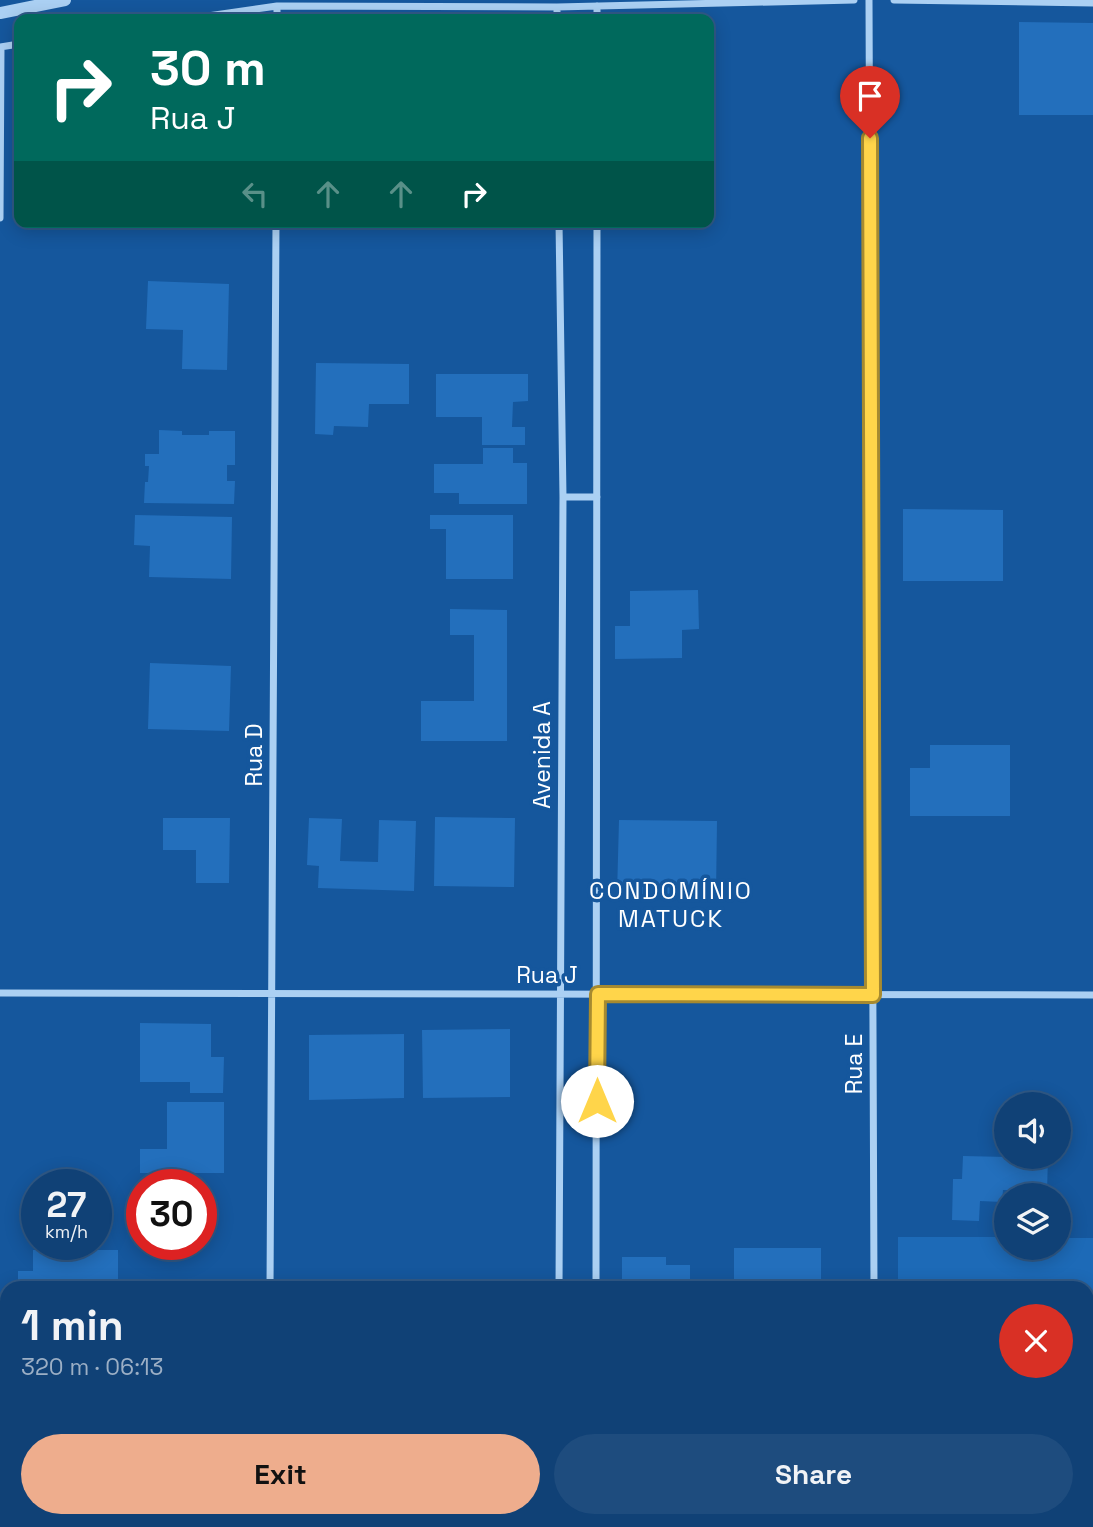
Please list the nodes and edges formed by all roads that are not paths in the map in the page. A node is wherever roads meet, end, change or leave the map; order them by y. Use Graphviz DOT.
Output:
graph roads {
  1 [pos="65,0"];
  2 [pos="854,0"];
  3 [pos="869,0"];
  4 [pos="894,0"];
  5 [pos="1093,3"];
  6 [pos="277,6"];
  7 [pos="597,6"];
  8 [pos="557,7"];
  9 [pos="0,13"];
  10 [pos="222,14"];
  11 [pos="277,14"];
  12 [pos="557,14"];
  13 [pos="597,14"];
  14 [pos="1,47"];
  15 [pos="0,218"];
  16 [pos="276,228"];
  17 [pos="559,228"];
  18 [pos="597,228"];
  19 [pos="562,497"];
  20 [pos="597,497"];
  21 [pos="0,993"];
  22 [pos="272,994"];
  23 [pos="561,994"];
  24 [pos="598,994"];
  25 [pos="873,995"];
  26 [pos="1093,995"];
  27 [pos="270,1281"];
  28 [pos="559,1281"];
  29 [pos="596,1281"];
  30 [pos="874,1281"];
  1 -- 9 [label="street"];
  2 -- 7 [label="street"];
  3 -- 25 [label="street, Rua E"];
  4 -- 5 [label="street"];
  6 -- 8 [label="street"];
  6 -- 10 [label="street"];
  6 -- 11 [label="street"];
  7 -- 8 [label="street"];
  7 -- 13 [label="street"];
  8 -- 12 [label="street"];
  14 -- 15 [label="street"];
  16 -- 22 [label="street, Rua D"];
  17 -- 19 [label="street, Avenida A"];
  18 -- 20 [label="street"];
  19 -- 20 [label="street"];
  19 -- 23 [label="street, Avenida A"];
  20 -- 24 [label="street"];
  21 -- 22 [label="street, Rua J"];
  22 -- 23 [label="street, Rua J"];
  22 -- 27 [label="street, Rua D"];
  23 -- 24 [label="street, Rua J"];
  23 -- 28 [label="street, Avenida A"];
  24 -- 25 [label="street, Rua J"];
  24 -- 29 [label="street"];
  25 -- 26 [label="street, Rua J"];
  25 -- 30 [label="street, Rua E"];
}
